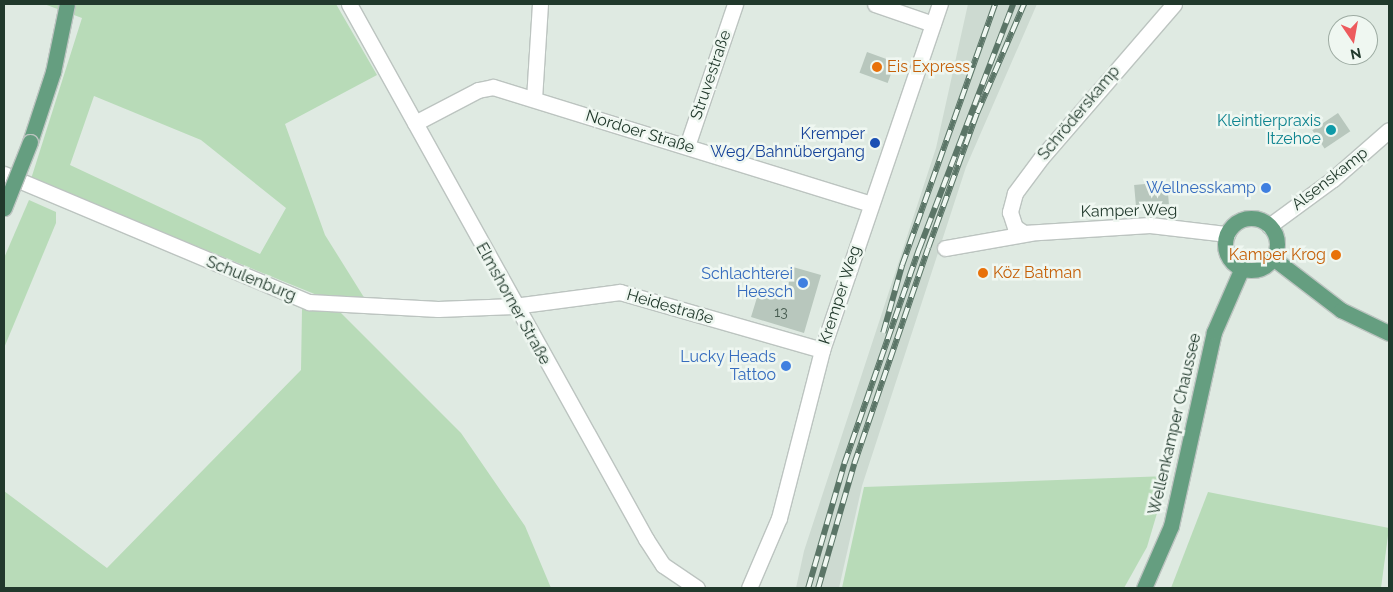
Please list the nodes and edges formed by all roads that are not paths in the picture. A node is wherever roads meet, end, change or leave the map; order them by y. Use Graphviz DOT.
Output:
graph roads {
  1 [pos="67,4"];
  2 [pos="349,4"];
  3 [pos="540,4"];
  4 [pos="735,4"];
  5 [pos="875,4"];
  6 [pos="940,4"];
  7 [pos="1174,4"];
  8 [pos="933,24"];
  9 [pos="534,99"];
  10 [pos="415,123"];
  11 [pos="1389,130"];
  12 [pos="687,146"];
  13 [pos="4,174"];
  14 [pos="870,204"];
  15 [pos="4,208"];
  16 [pos="1269,226"];
  17 [pos="1024,232"];
  18 [pos="1227,234"];
  19 [pos="945,248"];
  20 [pos="1273,258"];
  21 [pos="1242,268"];
  22 [pos="514,306"];
  23 [pos="1389,333"];
  24 [pos="822,350"];
  25 [pos="697,588"];
  26 [pos="750,588"];
  27 [pos="1144,588"];
  1 -- 15 [label="main road, bridge"];
  2 -- 10 [label="street, Elmshorner Straße"];
  3 -- 9 [label="street"];
  4 -- 12 [label="street, Struvestraße"];
  5 -- 8 [label="street"];
  6 -- 8 [label="street, Kremper Weg"];
  7 -- 17 [label="street, Schröderskamp"];
  8 -- 14 [label="street, Kremper Weg"];
  9 -- 10 [label="street, Nordoer Straße"];
  9 -- 12 [label="street, Nordoer Straße"];
  10 -- 22 [label="street, Elmshorner Straße"];
  11 -- 16 [label="street, Alsenskamp"];
  12 -- 14 [label="street, Nordoer Straße"];
  13 -- 22 [label="street, Schulenburg"];
  14 -- 24 [label="street, Kremper Weg"];
  16 -- 18 [label="main road"];
  16 -- 20 [label="main road"];
  17 -- 18 [label="street, Kamper Weg"];
  17 -- 19 [label="street, Kamper Weg"];
  18 -- 21 [label="main road"];
  20 -- 21 [label="main road"];
  20 -- 23 [label="main road"];
  21 -- 27 [label="main road, Wellenkamper Chaussee"];
  22 -- 24 [label="street, Heidestraße"];
  22 -- 25 [label="street, Elmshorner Straße"];
  24 -- 26 [label="street, Kremper Weg"];
}
